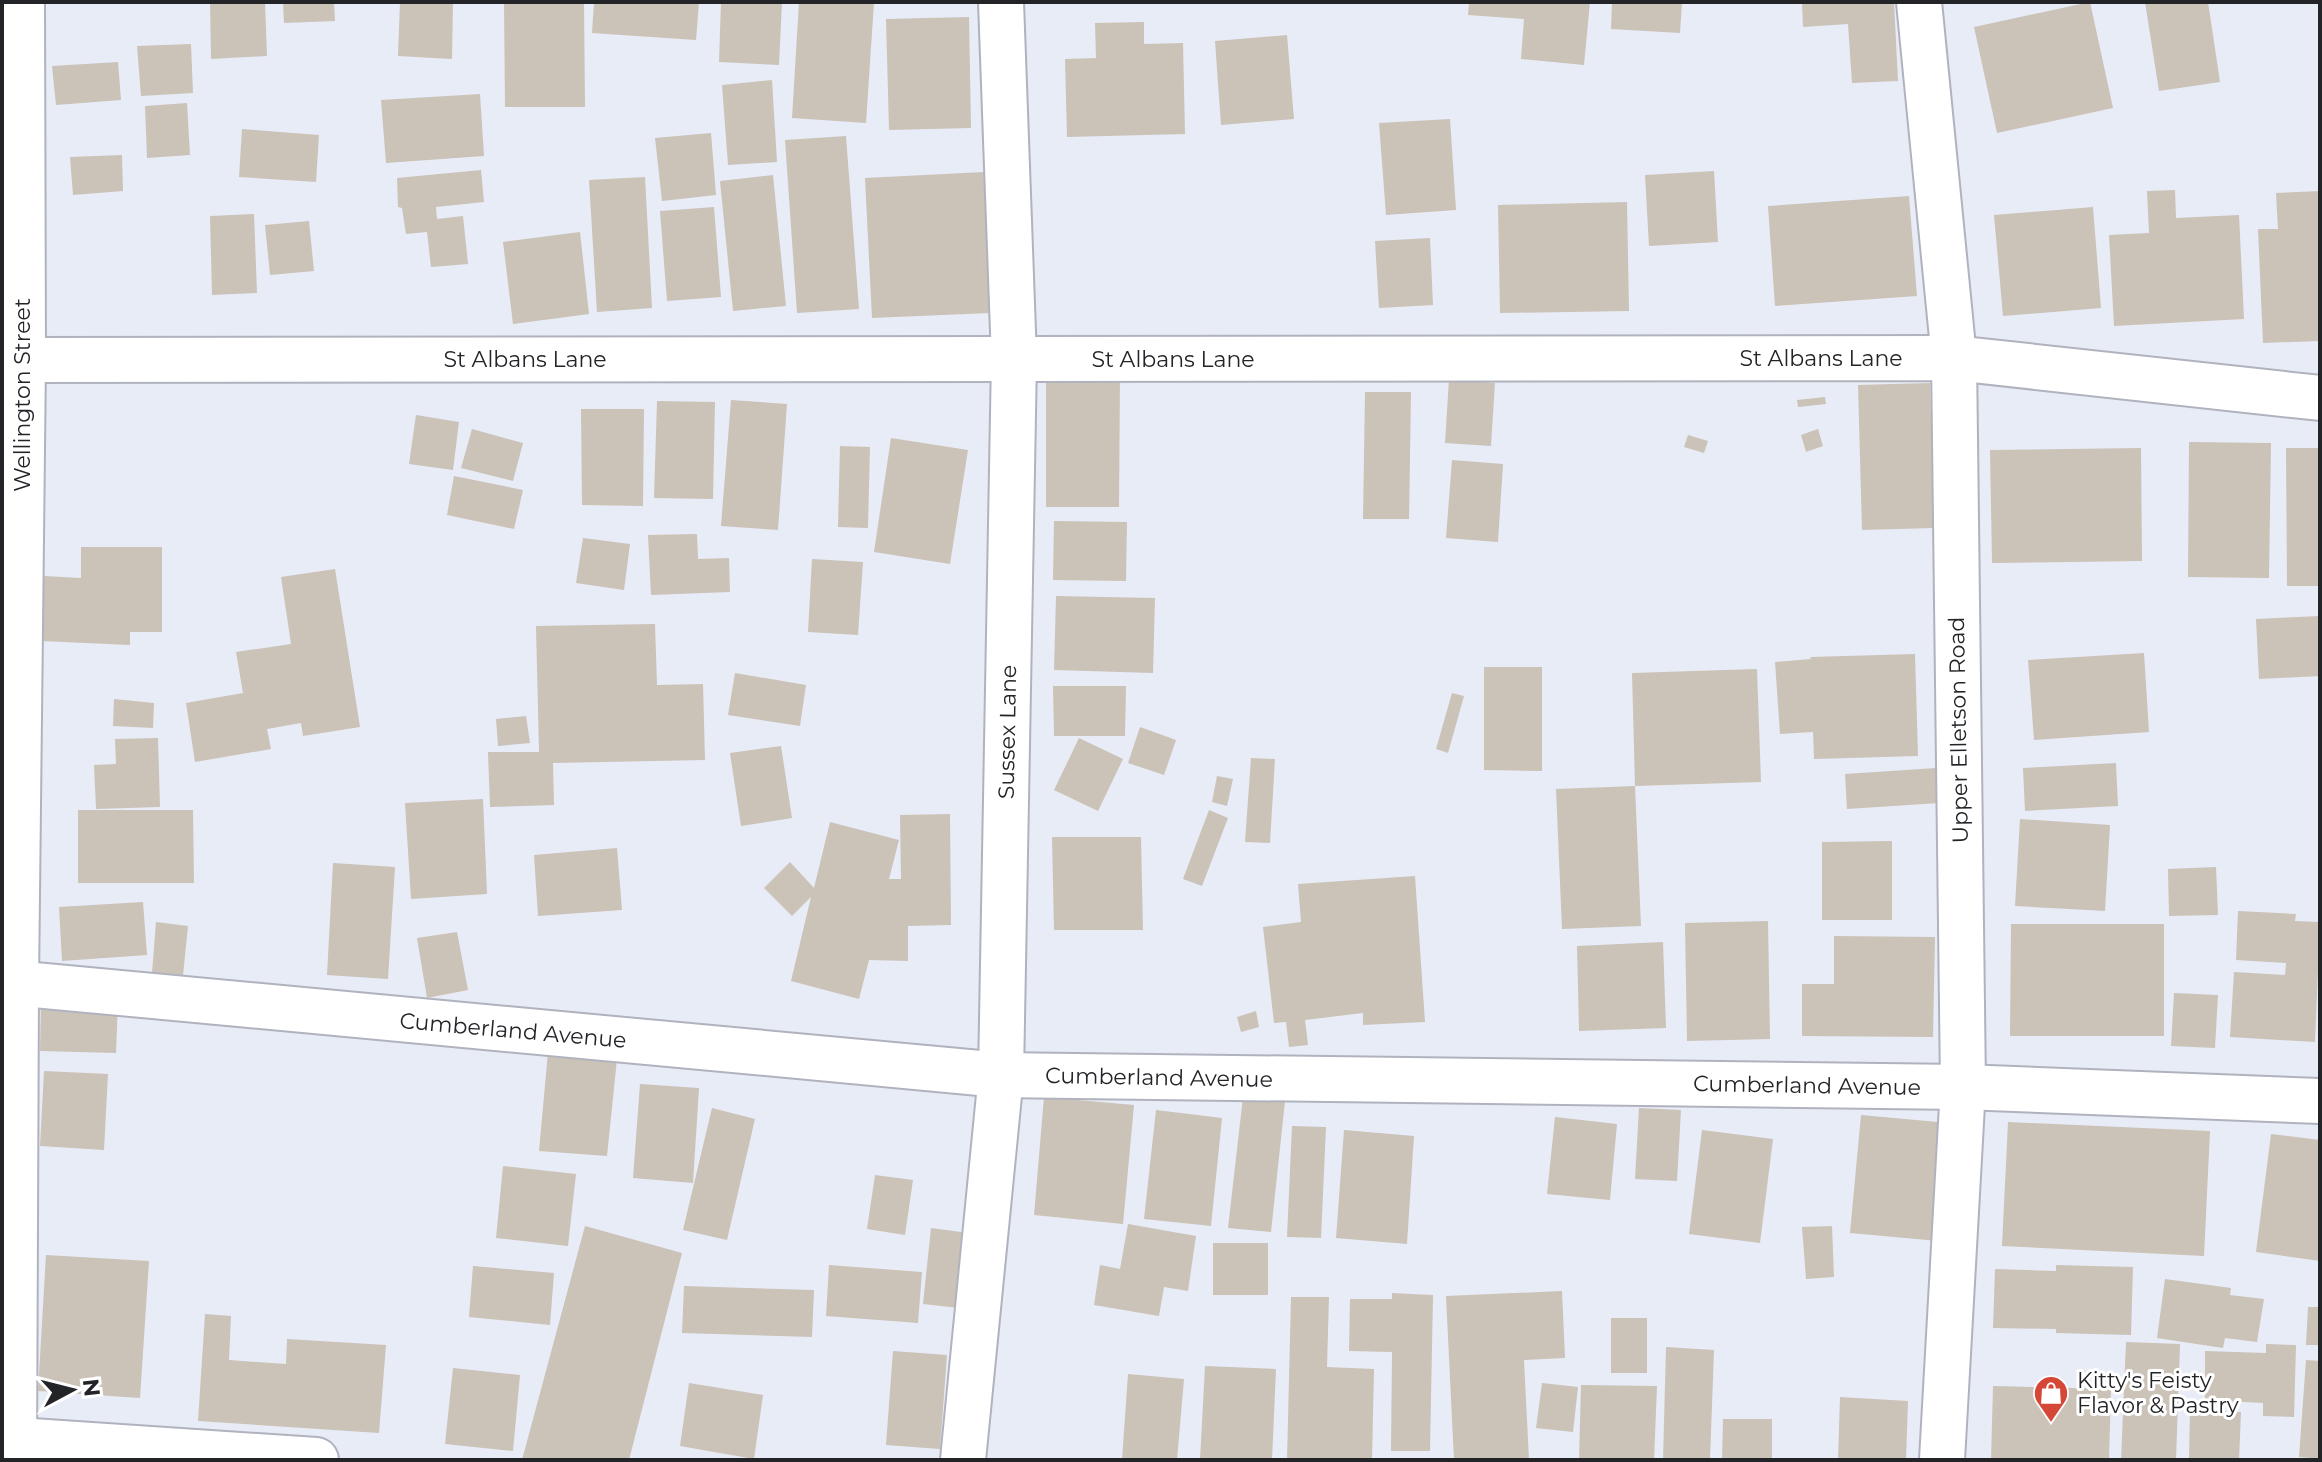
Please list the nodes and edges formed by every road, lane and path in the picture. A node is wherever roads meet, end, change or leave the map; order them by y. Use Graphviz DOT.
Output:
graph roads {
  1 [pos="22,2"];
  2 [pos="1001,2"];
  3 [pos="1919,2"];
  4 [pos="1954,358"];
  5 [pos="1014,359"];
  6 [pos="23,360"];
  7 [pos="2320,398"];
  8 [pos="9,983"];
  9 [pos="1001,1075"];
  10 [pos="1963,1087"];
  11 [pos="2320,1101"];
  12 [pos="10,1447"];
  13 [pos="316,1460"];
  14 [pos="963,1460"];
  15 [pos="1942,1460"];
  1 -- 6 [label="street, Wellington Street"];
  2 -- 5 [label="street, Sussex Lane"];
  3 -- 4 [label="street, Upper Elletson Road"];
  4 -- 5 [label="street, St Albans Lane"];
  4 -- 7 [label="street, St Albans Lane"];
  4 -- 10 [label="street, Upper Elletson Road"];
  5 -- 6 [label="street, St Albans Lane"];
  5 -- 9 [label="street, Sussex Lane"];
  6 -- 8 [label="street, Wellington Street"];
  8 -- 9 [label="street, Cumberland Avenue"];
  8 -- 12 [label="street, Wellington Street"];
  9 -- 10 [label="street, Cumberland Avenue"];
  9 -- 14 [label="street, Sussex Lane"];
  10 -- 11 [label="street, Cumberland Avenue"];
  10 -- 15 [label="street, Upper Elletson Road"];
  12 -- 13 [label="street"];
}
